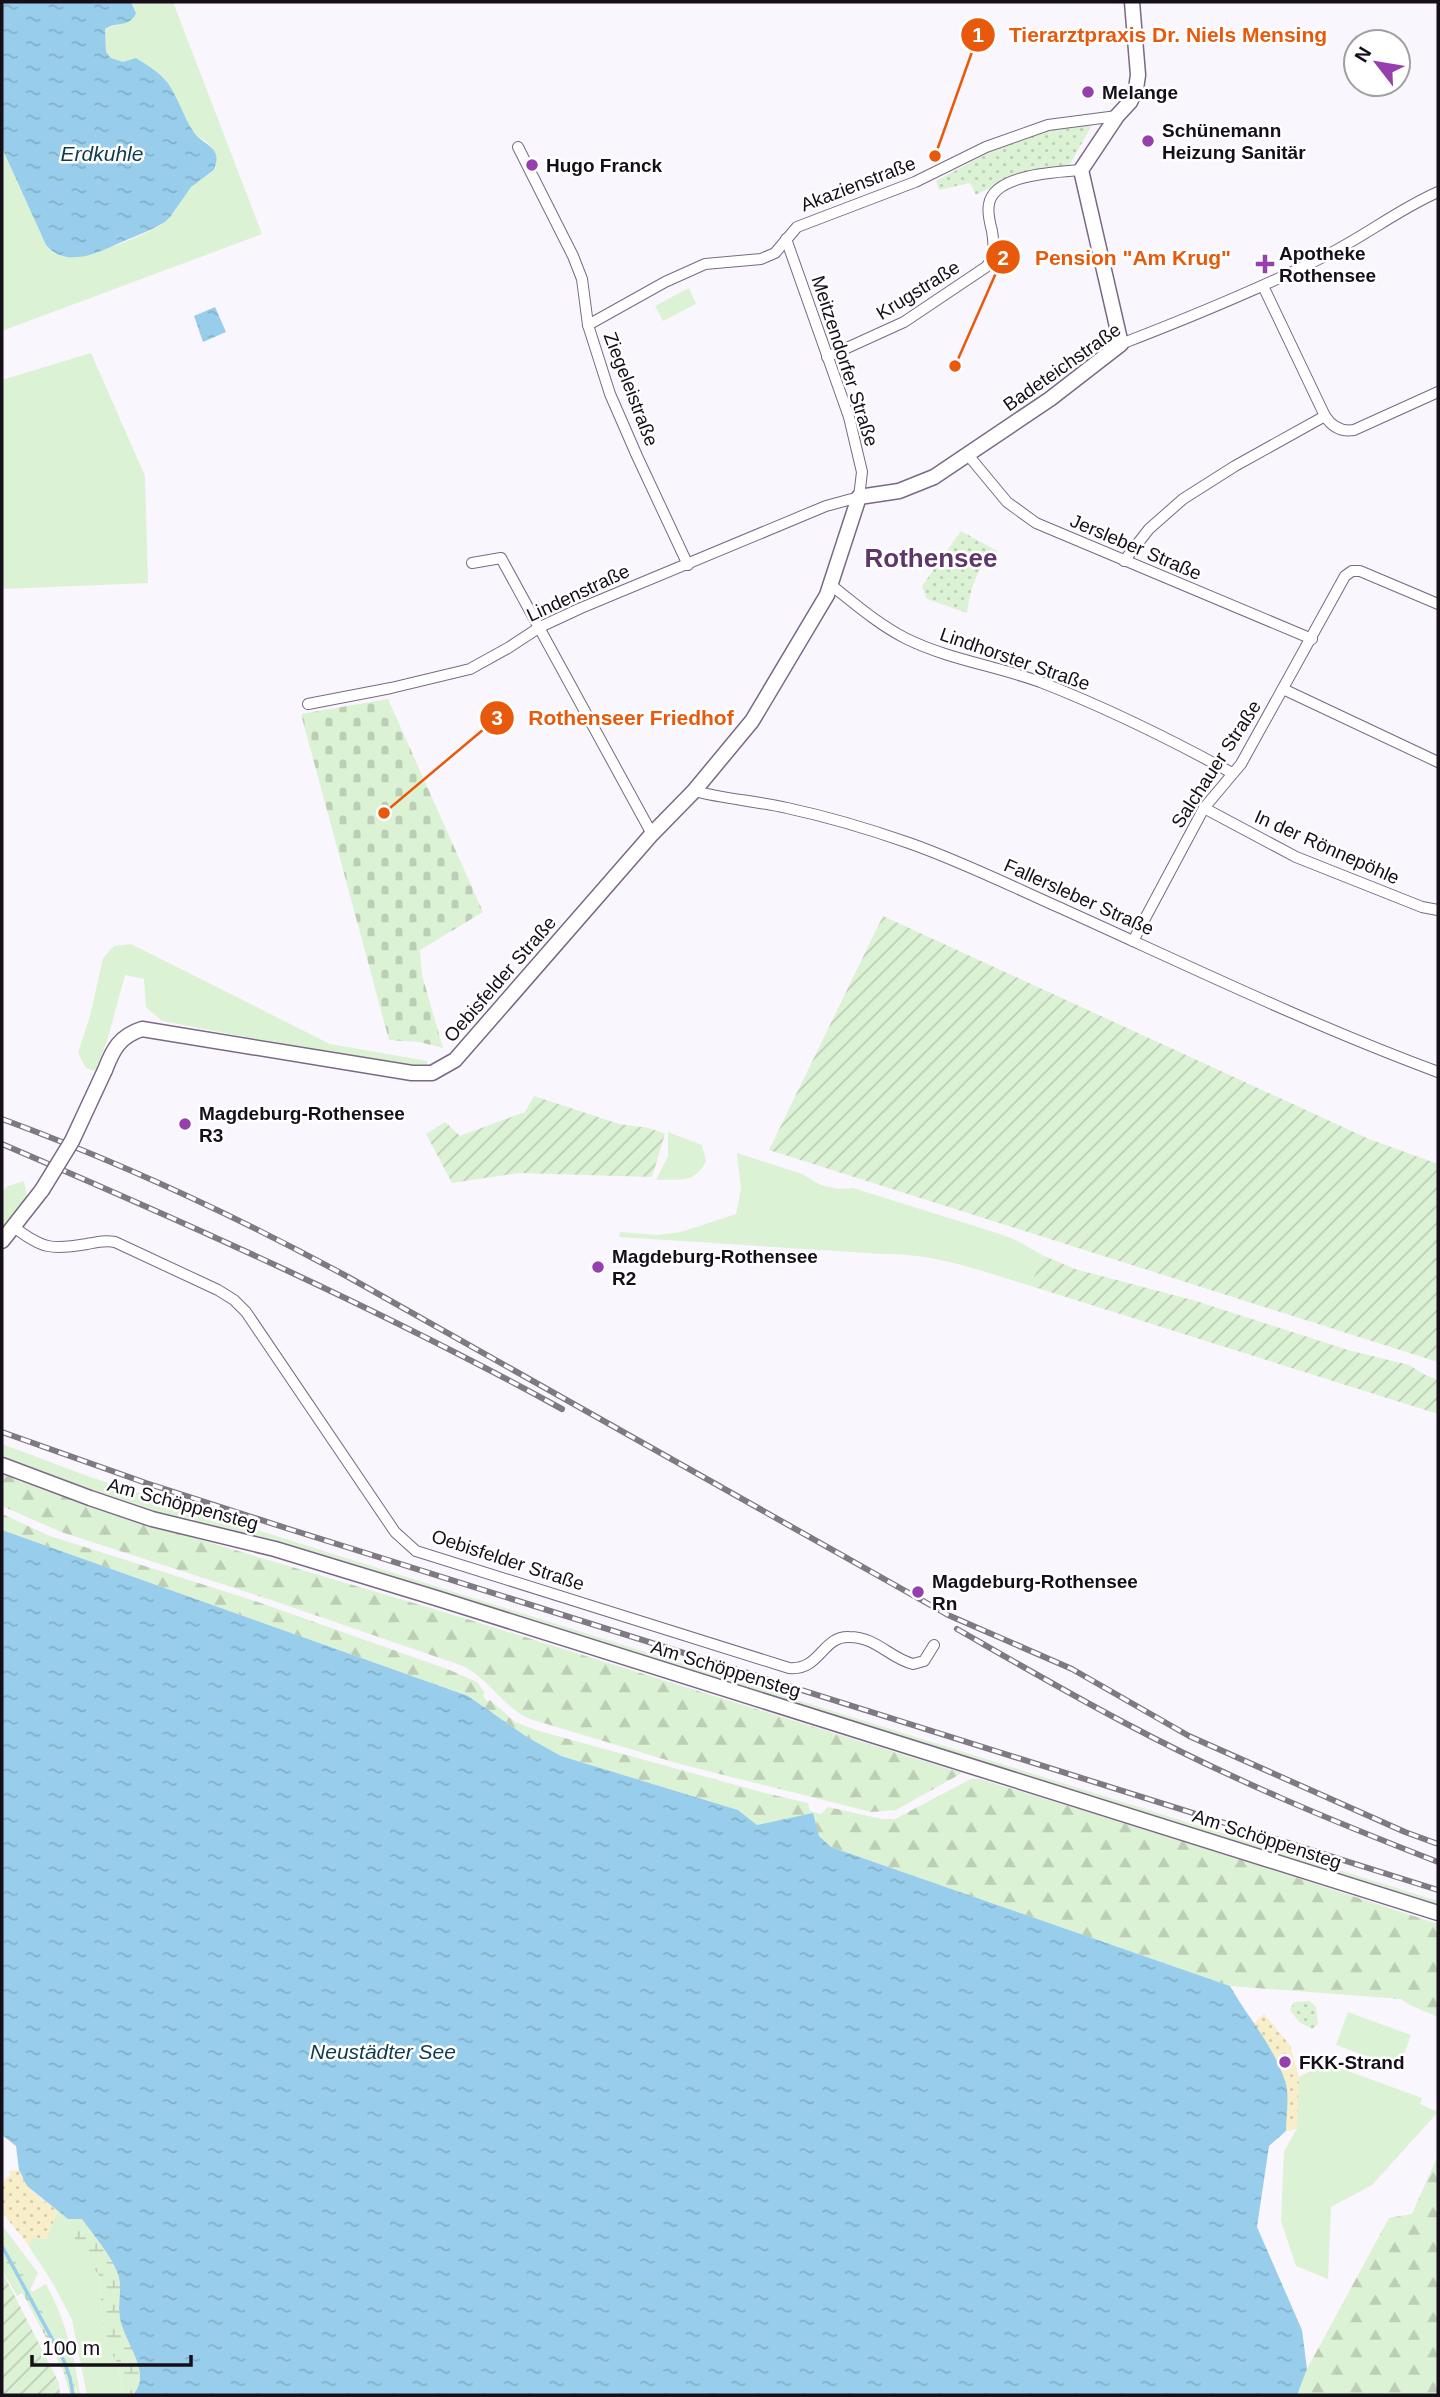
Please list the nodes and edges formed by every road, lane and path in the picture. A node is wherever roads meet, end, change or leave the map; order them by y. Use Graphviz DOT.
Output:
graph roads {
  1 [pos="1132,2"];
  2 [pos="1117,116"];
  3 [pos="518,147"];
  4 [pos="1082,170"];
  5 [pos="1438,192"];
  6 [pos="786,239"];
  7 [pos="1263,286"];
  8 [pos="588,326"];
  9 [pos="1121,344"];
  10 [pos="827,358"];
  11 [pos="1438,392"];
  12 [pos="1325,416"];
  13 [pos="968,455"];
  14 [pos="859,496"];
  15 [pos="1124,561"];
  16 [pos="472,563"];
  17 [pos="688,565"];
  18 [pos="831,585"];
  19 [pos="1438,604"];
  20 [pos="540,627"];
  21 [pos="1312,639"];
  22 [pos="1283,690"];
  23 [pos="308,704"];
  24 [pos="1438,762"];
  25 [pos="1232,773"];
  26 [pos="694,791"];
  27 [pos="1204,808"];
  28 [pos="652,834"];
  29 [pos="1438,910"];
  30 [pos="1133,941"];
  31 [pos="1438,1072"];
  32 [pos="14,1227"];
  33 [pos="2,1241"];
  34 [pos="2,1465"];
  35 [pos="934,1645"];
  36 [pos="1438,1913"];
  1 -- 2 [label="street"];
  2 -- 4 [label="street"];
  2 -- 6 [label="street, Akazienstraße"];
  3 -- 8 [label="street, Ziegeleistraße"];
  4 -- 9 [label="street"];
  4 -- 10 [label="street, Krugstraße"];
  5 -- 7 [label="street, Badeteichstraße"];
  6 -- 8 [label="street, Akazienstraße"];
  6 -- 10 [label="street, Meitzendorfer Straße"];
  7 -- 9 [label="street, Badeteichstraße"];
  7 -- 12 [label="street"];
  8 -- 17 [label="street, Ziegeleistraße"];
  9 -- 13 [label="street, Badeteichstraße"];
  10 -- 14 [label="street, Meitzendorfer Straße"];
  11 -- 12 [label="street"];
  12 -- 15 [label="street"];
  13 -- 14 [label="street, Badeteichstraße"];
  13 -- 15 [label="street, Jersleber Straße"];
  14 -- 17 [label="street, Lindenstraße"];
  14 -- 18 [label="street, Oebisfelder Straße"];
  15 -- 21 [label="street, Jersleber Straße"];
  16 -- 20 [label="street"];
  17 -- 20 [label="street, Lindenstraße"];
  18 -- 25 [label="street, Lindhorster Straße"];
  18 -- 26 [label="street, Oebisfelder Straße"];
  19 -- 21 [label="street, Salchauer Straße"];
  20 -- 23 [label="street, Lindenstraße"];
  20 -- 28 [label="street"];
  21 -- 22 [label="street, Salchauer Straße"];
  22 -- 24 [label="street"];
  22 -- 25 [label="street, Salchauer Straße"];
  25 -- 27 [label="street, Salchauer Straße"];
  26 -- 28 [label="street, Oebisfelder Straße"];
  26 -- 30 [label="street, Fallersleber Straße"];
  27 -- 29 [label="street, In der Rönnepöhle"];
  27 -- 30 [label="street, Salchauer Straße"];
  28 -- 32 [label="street, Oebisfelder Straße, bridge"];
  30 -- 31 [label="street, Fallersleber Straße"];
  32 -- 33 [label="street, Oebisfelder Straße"];
  32 -- 35 [label="street, Oebisfelder Straße"];
  34 -- 36 [label="street, Am Schöppensteg"];
}
